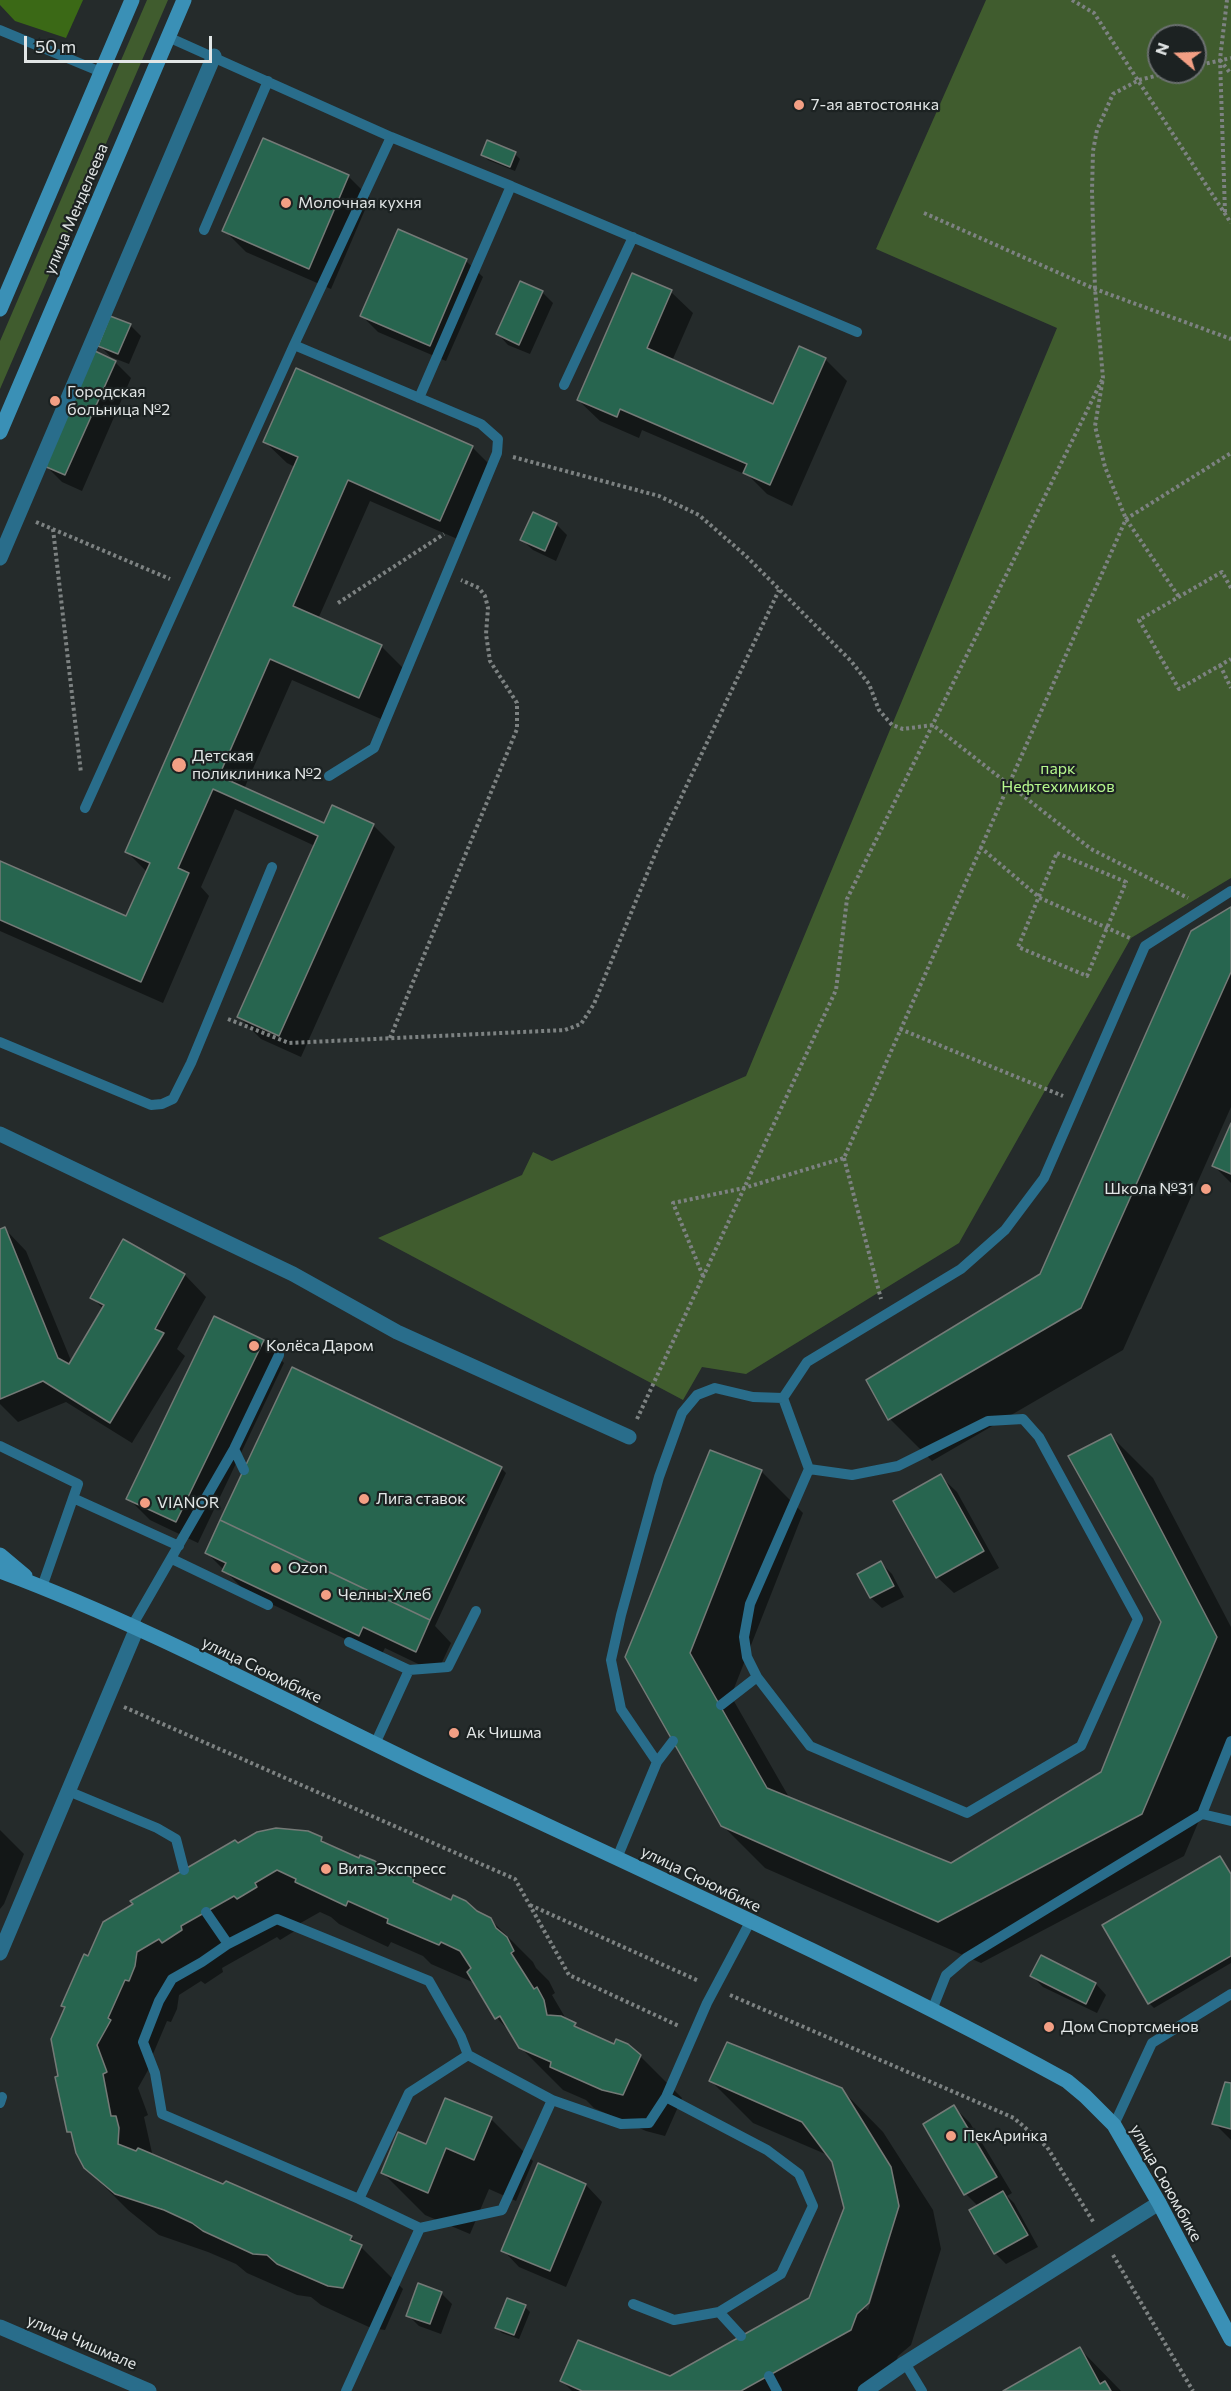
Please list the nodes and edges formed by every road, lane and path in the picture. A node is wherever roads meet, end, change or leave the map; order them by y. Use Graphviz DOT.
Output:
graph roads {
  1 [pos="132,0"];
  2 [pos="184,0"];
  3 [pos="1072,0"];
  4 [pos="1227,0"];
  5 [pos="0,30"];
  6 [pos="168,37"];
  7 [pos="214,57"];
  8 [pos="1231,58"];
  9 [pos="1220,59"];
  10 [pos="1207,63"];
  11 [pos="100,72"];
  12 [pos="1231,74"];
  13 [pos="1147,78"];
  14 [pos="1139,80"];
  15 [pos="268,81"];
  16 [pos="391,137"];
  17 [pos="511,186"];
  18 [pos="924,213"];
  19 [pos="1225,214"];
  20 [pos="1231,223"];
  21 [pos="204,230"];
  22 [pos="633,237"];
  23 [pos="1095,289"];
  24 [pos="0,309"];
  25 [pos="857,332"];
  26 [pos="1231,339"];
  27 [pos="294,345"];
  28 [pos="1103,378"];
  29 [pos="564,385"];
  30 [pos="419,398"];
  31 [pos="0,432"];
  32 [pos="497,453"];
  33 [pos="1231,453"];
  34 [pos="19,515"];
  35 [pos="468,519"];
  36 [pos="1126,519"];
  37 [pos="53,529"];
  38 [pos="0,558"];
  39 [pos="446,573"];
  40 [pos="186,585"];
  41 [pos="1231,588"];
  42 [pos="779,590"];
  43 [pos="1179,597"];
  44 [pos="338,603"];
  45 [pos="1231,658"];
  46 [pos="1220,665"];
  47 [pos="1231,688"];
  48 [pos="933,725"];
  49 [pos="329,776"];
  50 [pos="1009,785"];
  51 [pos="85,808"];
  52 [pos="980,847"];
  53 [pos="272,867"];
  54 [pos="1231,891"];
  55 [pos="1040,898"];
  56 [pos="1206,907"];
  57 [pos="1108,927"];
  58 [pos="1145,946"];
  59 [pos="213,1012"];
  60 [pos="900,1029"];
  61 [pos="390,1038"];
  62 [pos="0,1042"];
  63 [pos="1077,1102"];
  64 [pos="0,1134"];
  65 [pos="844,1158"];
  66 [pos="744,1188"];
  67 [pos="703,1276"];
  68 [pos="885,1315"];
  69 [pos="279,1355"];
  70 [pos="783,1398"];
  71 [pos="629,1437"];
  72 [pos="0,1446"];
  73 [pos="234,1449"];
  74 [pos="809,1469"];
  75 [pos="244,1470"];
  76 [pos="73,1498"];
  77 [pos="179,1546"];
  78 [pos="0,1555"];
  79 [pos="172,1559"];
  80 [pos="0,1571"];
  81 [pos="40,1586"];
  82 [pos="268,1605"];
  83 [pos="476,1611"];
  84 [pos="135,1627"];
  85 [pos="349,1642"];
  86 [pos="409,1670"];
  87 [pos="757,1677"];
  88 [pos="106,1700"];
  89 [pos="721,1705"];
  90 [pos="673,1741"];
  91 [pos="1231,1741"];
  92 [pos="375,1744"];
  93 [pos="657,1762"];
  94 [pos="69,1791"];
  95 [pos="1202,1814"];
  96 [pos="1231,1821"];
  97 [pos="617,1858"];
  98 [pos="184,1870"];
  99 [pos="530,1905"];
  100 [pos="206,1912"];
  101 [pos="750,1922"];
  102 [pos="228,1944"];
  103 [pos="0,1953"];
  104 [pos="715,1989"];
  105 [pos="1231,1994"];
  106 [pos="932,2010"];
  107 [pos="694,2033"];
  108 [pos="468,2055"];
  109 [pos="666,2097"];
  110 [pos="552,2100"];
  111 [pos="1114,2125"];
  112 [pos="359,2199"];
  113 [pos="1159,2203"];
  114 [pos="420,2228"];
  115 [pos="1103,2238"];
  116 [pos="633,2304"];
  117 [pos="719,2312"];
  118 [pos="0,2327"];
  119 [pos="741,2336"];
  120 [pos="1231,2339"];
  121 [pos="904,2362"];
  122 [pos="769,2376"];
  123 [pos="149,2391"];
  124 [pos="346,2391"];
  125 [pos="777,2391"];
  126 [pos="865,2391"];
  127 [pos="922,2391"];
  128 [pos="1193,2391"];
  1 -- 11 [label="street, улица Менделеева"];
  2 -- 6 [label="street, улица Менделеева"];
  3 -- 14 [label="path"];
  4 -- 9 [label="path"];
  5 -- 11 [label="lane"];
  6 -- 7 [label="lane"];
  6 -- 31 [label="street, улица Менделеева"];
  7 -- 15 [label="lane"];
  7 -- 34 [label="street"];
  8 -- 9 [label="path"];
  9 -- 10 [label="path"];
  9 -- 12 [label="path"];
  9 -- 19 [label="path"];
  11 -- 24 [label="street, улица Менделеева"];
  13 -- 14 [label="path"];
  14 -- 19 [label="path"];
  14 -- 23 [label="path"];
  15 -- 16 [label="lane"];
  15 -- 21 [label="lane"];
  16 -- 17 [label="lane"];
  16 -- 27 [label="lane"];
  17 -- 22 [label="lane"];
  17 -- 30 [label="lane"];
  18 -- 23 [label="path"];
  19 -- 20 [label="path"];
  22 -- 25 [label="lane"];
  22 -- 29 [label="lane"];
  23 -- 26 [label="path"];
  23 -- 28 [label="path"];
  27 -- 30 [label="lane"];
  27 -- 40 [label="lane"];
  28 -- 36 [label="path"];
  28 -- 48 [label="path"];
  30 -- 32 [label="lane"];
  32 -- 35 [label="lane"];
  32 -- 42 [label="path"];
  33 -- 36 [label="path"];
  34 -- 37 [label="path"];
  34 -- 38 [label="street"];
  35 -- 39 [label="lane"];
  35 -- 44 [label="path"];
  36 -- 43 [label="path"];
  36 -- 50 [label="path"];
  37 -- 40 [label="path"];
  37 -- 51 [label="path"];
  39 -- 49 [label="lane"];
  39 -- 61 [label="path"];
  40 -- 51 [label="lane"];
  41 -- 43 [label="path"];
  42 -- 48 [label="path"];
  42 -- 61 [label="path"];
  43 -- 46 [label="path"];
  45 -- 46 [label="path"];
  46 -- 47 [label="path"];
  48 -- 50 [label="path"];
  48 -- 66 [label="path"];
  50 -- 52 [label="path"];
  50 -- 56 [label="path"];
  52 -- 55 [label="path"];
  52 -- 60 [label="path"];
  53 -- 59 [label="lane"];
  54 -- 56 [label="lane"];
  55 -- 57 [label="path"];
  55 -- 57 [label="path"];
  55 -- 57 [label="path"];
  56 -- 58 [label="lane"];
  57 -- 58 [label="path"];
  58 -- 63 [label="lane"];
  59 -- 61 [label="path"];
  59 -- 62 [label="lane"];
  60 -- 63 [label="path"];
  60 -- 65 [label="path"];
  63 -- 68 [label="lane"];
  64 -- 71 [label="street"];
  65 -- 66 [label="path"];
  65 -- 68 [label="path"];
  66 -- 67 [label="path"];
  66 -- 67 [label="path"];
  67 -- 71 [label="path"];
  68 -- 70 [label="lane"];
  69 -- 73 [label="lane"];
  70 -- 74 [label="lane"];
  70 -- 93 [label="lane"];
  72 -- 76 [label="lane"];
  73 -- 75 [label="lane"];
  73 -- 77 [label="lane"];
  74 -- 87 [label="lane"];
  74 -- 87 [label="lane"];
  76 -- 77 [label="lane"];
  76 -- 81 [label="lane"];
  77 -- 79 [label="lane"];
  78 -- 81 [label="street"];
  79 -- 82 [label="lane"];
  79 -- 84 [label="lane"];
  80 -- 81 [label="street"];
  81 -- 84 [label="street, улица Сююмбике"];
  83 -- 86 [label="lane"];
  84 -- 88 [label="street"];
  84 -- 92 [label="street, улица Сююмбике"];
  85 -- 86 [label="lane"];
  86 -- 92 [label="lane"];
  87 -- 89 [label="lane"];
  88 -- 94 [label="street"];
  88 -- 99 [label="path"];
  90 -- 93 [label="lane"];
  91 -- 95 [label="lane"];
  92 -- 97 [label="street, улица Сююмбике"];
  93 -- 97 [label="lane"];
  94 -- 98 [label="lane"];
  94 -- 103 [label="street"];
  95 -- 96 [label="lane"];
  95 -- 106 [label="lane"];
  97 -- 101 [label="street, улица Сююмбике"];
  99 -- 104 [label="path"];
  99 -- 107 [label="path"];
  100 -- 102 [label="lane"];
  101 -- 104 [label="lane"];
  101 -- 106 [label="street, улица Сююмбике"];
  102 -- 108 [label="lane"];
  102 -- 112 [label="lane"];
  104 -- 107 [label="lane"];
  104 -- 115 [label="path"];
  105 -- 111 [label="lane"];
  106 -- 111 [label="street, улица Сююмбике"];
  107 -- 109 [label="lane"];
  108 -- 110 [label="lane"];
  108 -- 112 [label="lane"];
  109 -- 110 [label="lane"];
  109 -- 117 [label="lane"];
  110 -- 114 [label="lane"];
  111 -- 113 [label="street, улица Сююмбике"];
  112 -- 114 [label="lane"];
  113 -- 115 [label="street"];
  113 -- 120 [label="street, улица Сююмбике"];
  114 -- 124 [label="lane"];
  115 -- 121 [label="street"];
  115 -- 128 [label="path"];
  116 -- 117 [label="lane"];
  117 -- 119 [label="lane"];
  118 -- 123 [label="street, улица Чишмале"];
  121 -- 126 [label="street"];
  121 -- 127 [label="lane"];
  122 -- 125 [label="lane"];
}
